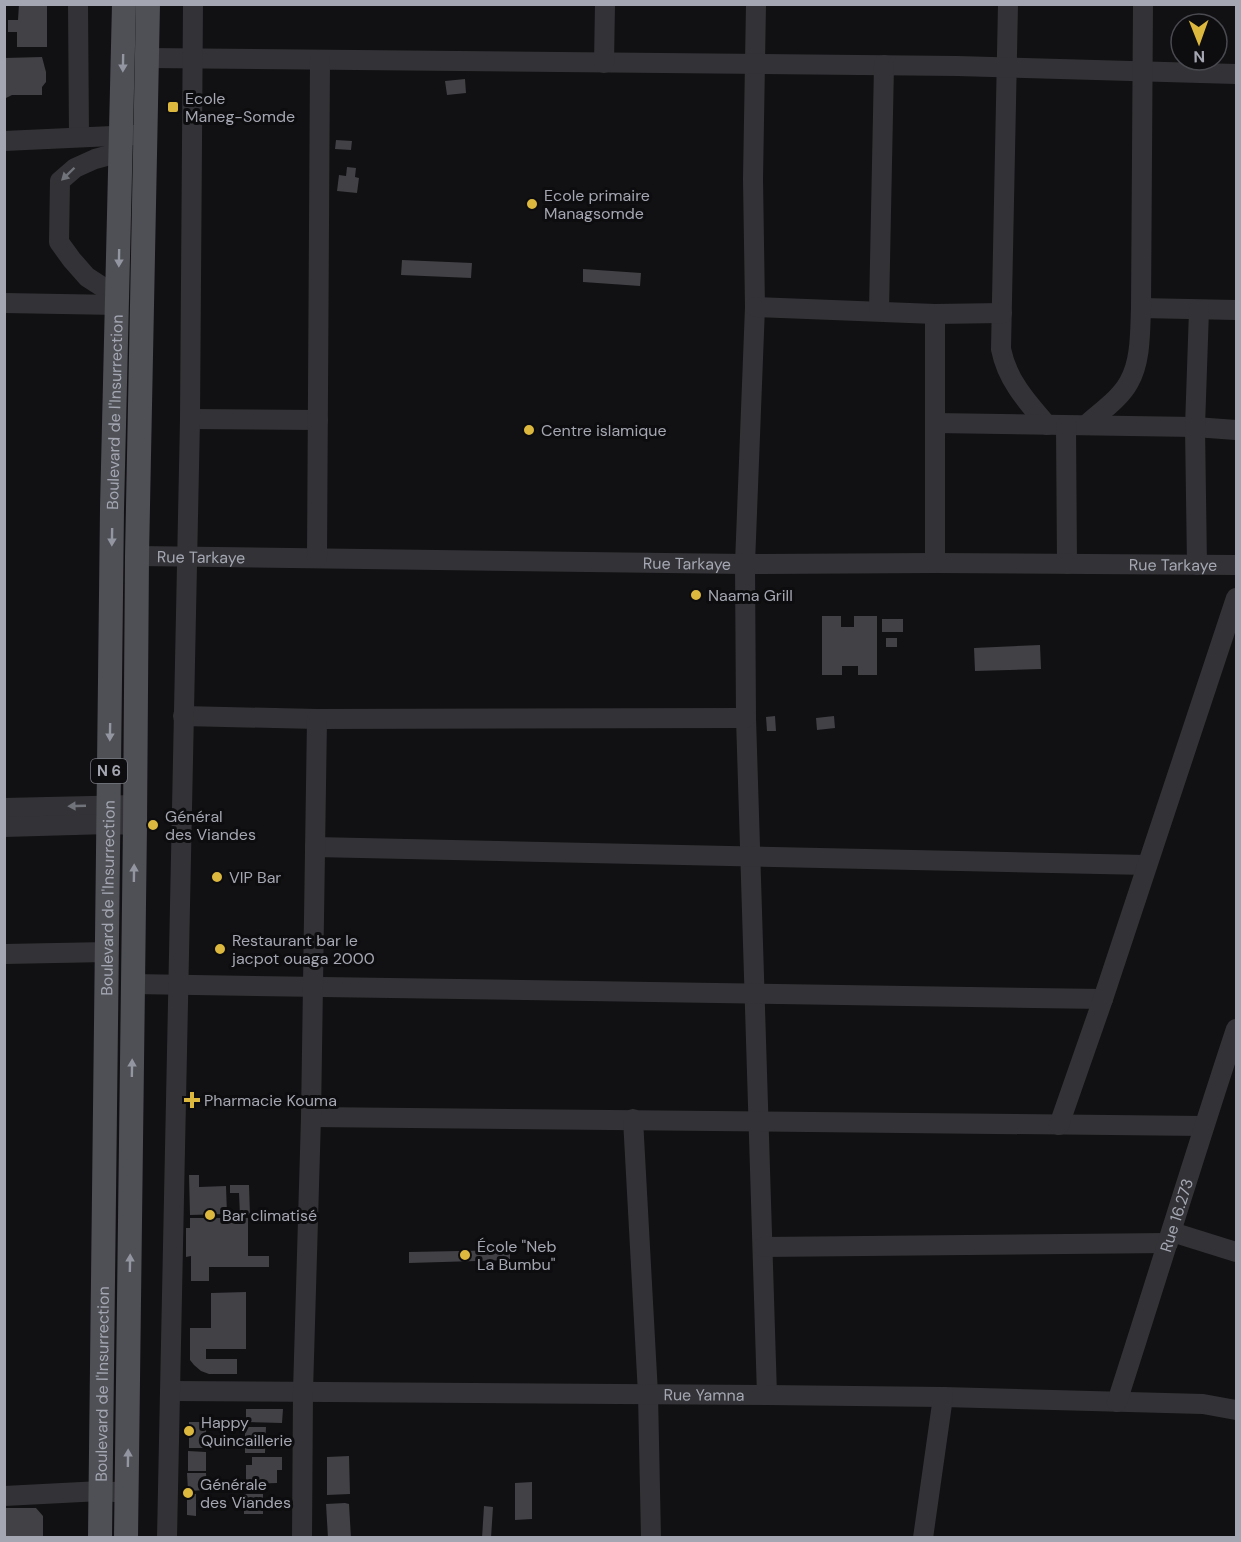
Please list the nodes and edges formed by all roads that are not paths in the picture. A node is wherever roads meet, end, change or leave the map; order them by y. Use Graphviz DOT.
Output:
graph roads {
  1 [pos="78,4"];
  2 [pos="124,4"];
  3 [pos="148,4"];
  4 [pos="193,4"];
  5 [pos="605,4"];
  6 [pos="756,4"];
  7 [pos="1008,4"];
  8 [pos="1143,4"];
  9 [pos="147,58"];
  10 [pos="192,58"];
  11 [pos="320,60"];
  12 [pos="604,63"];
  13 [pos="754,64"];
  14 [pos="884,65"];
  15 [pos="1008,67"];
  16 [pos="1142,72"];
  17 [pos="1236,74"];
  18 [pos="146,136"];
  19 [pos="79,137"];
  20 [pos="4,141"];
  21 [pos="121,143"];
  22 [pos="118,301"];
  23 [pos="4,303"];
  24 [pos="755,307"];
  25 [pos="1141,308"];
  26 [pos="1199,310"];
  27 [pos="1236,310"];
  28 [pos="879,311"];
  29 [pos="935,314"];
  30 [pos="1002,314"];
  31 [pos="190,419"];
  32 [pos="318,420"];
  33 [pos="935,423"];
  34 [pos="1067,425"];
  35 [pos="1196,427"];
  36 [pos="1236,430"];
  37 [pos="137,556"];
  38 [pos="187,557"];
  39 [pos="317,558"];
  40 [pos="935,563"];
  41 [pos="746,564"];
  42 [pos="1067,564"];
  43 [pos="1197,565"];
  44 [pos="1236,565"];
  45 [pos="1236,598"];
  46 [pos="183,716"];
  47 [pos="746,718"];
  48 [pos="317,719"];
  49 [pos="4,808"];
  50 [pos="109,814"];
  51 [pos="135,815"];
  52 [pos="4,826"];
  53 [pos="315,848"];
  54 [pos="751,856"];
  55 [pos="1147,865"];
  56 [pos="108,952"];
  57 [pos="4,954"];
  58 [pos="132,984"];
  59 [pos="178,984"];
  60 [pos="313,987"];
  61 [pos="756,993"];
  62 [pos="1103,999"];
  63 [pos="1236,1029"];
  64 [pos="311,1117"];
  65 [pos="633,1119"];
  66 [pos="759,1121"];
  67 [pos="1059,1125"];
  68 [pos="1204,1126"];
  69 [pos="1170,1238"];
  70 [pos="763,1247"];
  71 [pos="1236,1251"];
  72 [pos="170,1391"];
  73 [pos="303,1392"];
  74 [pos="648,1394"];
  75 [pos="767,1395"];
  76 [pos="943,1397"];
  77 [pos="1117,1402"];
  78 [pos="1236,1410"];
  79 [pos="101,1491"];
  80 [pos="127,1493"];
  81 [pos="4,1496"];
  82 [pos="100,1538"];
  83 [pos="126,1538"];
  84 [pos="167,1538"];
  85 [pos="302,1538"];
  86 [pos="651,1538"];
  87 [pos="923,1538"];
  1 -- 19 [label="street"];
  2 -- 21 [label="main road, Boulevard de l'Insurrection / N 6, one-way"];
  3 -- 9 [label="main road, Boulevard de l'Insurrection / N 6"];
  4 -- 10 [label="street"];
  5 -- 12 [label="street"];
  6 -- 13 [label="street"];
  7 -- 15 [label="street"];
  8 -- 16 [label="street"];
  9 -- 10 [label="street"];
  9 -- 18 [label="main road, Boulevard de l'Insurrection / N 6"];
  10 -- 11 [label="street"];
  10 -- 31 [label="street"];
  11 -- 12 [label="street"];
  11 -- 32 [label="street"];
  12 -- 13 [label="street"];
  13 -- 14 [label="street"];
  13 -- 24 [label="street"];
  14 -- 15 [label="street"];
  14 -- 28 [label="street"];
  15 -- 16 [label="street"];
  15 -- 30 [label="street"];
  16 -- 17 [label="street"];
  16 -- 25 [label="street"];
  18 -- 21 [label="street"];
  18 -- 37 [label="main road, Boulevard de l'Insurrection / N 6"];
  19 -- 20 [label="street"];
  19 -- 21 [label="street"];
  21 -- 22 [label="main road, Boulevard de l'Insurrection / N 6, one-way"];
  21 -- 22 [label="street, one-way"];
  22 -- 23 [label="street"];
  22 -- 50 [label="main road, Boulevard de l'Insurrection / N 6, one-way"];
  24 -- 28 [label="street"];
  24 -- 41 [label="street"];
  25 -- 26 [label="street"];
  25 -- 34 [label="street"];
  26 -- 27 [label="street"];
  26 -- 35 [label="street"];
  28 -- 29 [label="street"];
  29 -- 30 [label="street"];
  29 -- 33 [label="street"];
  30 -- 34 [label="street"];
  31 -- 32 [label="street"];
  31 -- 38 [label="street"];
  32 -- 39 [label="street"];
  33 -- 34 [label="street"];
  33 -- 40 [label="street"];
  34 -- 35 [label="street"];
  34 -- 42 [label="street"];
  35 -- 36 [label="street"];
  35 -- 43 [label="street"];
  37 -- 38 [label="street, Rue Tarkaye"];
  37 -- 51 [label="main road, Boulevard de l'Insurrection / N 6"];
  38 -- 39 [label="street, Rue Tarkaye"];
  38 -- 46 [label="street"];
  39 -- 41 [label="street, Rue Tarkaye"];
  40 -- 41 [label="street, Rue Tarkaye"];
  40 -- 42 [label="street, Rue Tarkaye"];
  41 -- 47 [label="street"];
  42 -- 43 [label="street, Rue Tarkaye"];
  43 -- 44 [label="street, Rue Tarkaye"];
  45 -- 55 [label="street"];
  46 -- 48 [label="street"];
  46 -- 59 [label="street"];
  47 -- 48 [label="street"];
  47 -- 54 [label="street"];
  48 -- 53 [label="street"];
  50 -- 49 [label="street, one-way"];
  50 -- 51 [label="street"];
  50 -- 52 [label="street"];
  50 -- 56 [label="main road, Boulevard de l'Insurrection / N 6"];
  58 -- 51 [label="main road, Boulevard de l'Insurrection / N 6, one-way"];
  53 -- 54 [label="street"];
  53 -- 60 [label="street"];
  54 -- 55 [label="street"];
  54 -- 61 [label="street"];
  55 -- 62 [label="street"];
  56 -- 57 [label="street"];
  56 -- 79 [label="main road, Boulevard de l'Insurrection / N 6"];
  58 -- 59 [label="street"];
  80 -- 58 [label="main road, Boulevard de l'Insurrection / N 6, one-way"];
  59 -- 60 [label="street"];
  59 -- 72 [label="street"];
  60 -- 61 [label="street"];
  60 -- 64 [label="street"];
  61 -- 62 [label="street"];
  61 -- 66 [label="street"];
  62 -- 67 [label="street"];
  63 -- 68 [label="street, Rue 16.273"];
  64 -- 65 [label="street"];
  64 -- 73 [label="street"];
  65 -- 66 [label="street"];
  65 -- 74 [label="street"];
  66 -- 67 [label="street"];
  66 -- 70 [label="street"];
  67 -- 68 [label="street"];
  68 -- 69 [label="street, Rue 16.273"];
  69 -- 70 [label="street"];
  69 -- 71 [label="street"];
  69 -- 77 [label="street, Rue 16.273"];
  70 -- 75 [label="street"];
  72 -- 73 [label="street, Rue Yamna"];
  72 -- 84 [label="street"];
  73 -- 74 [label="street, Rue Yamna"];
  73 -- 85 [label="street"];
  74 -- 75 [label="street, Rue Yamna"];
  74 -- 86 [label="street"];
  75 -- 76 [label="street, Rue Yamna"];
  76 -- 77 [label="street, Rue Yamna"];
  76 -- 87 [label="street"];
  77 -- 78 [label="street, Rue Yamna"];
  79 -- 80 [label="street"];
  79 -- 81 [label="street"];
  79 -- 82 [label="main road, Boulevard de l'Insurrection / N 6"];
  80 -- 83 [label="main road, Boulevard de l'Insurrection / N 6"];
}
